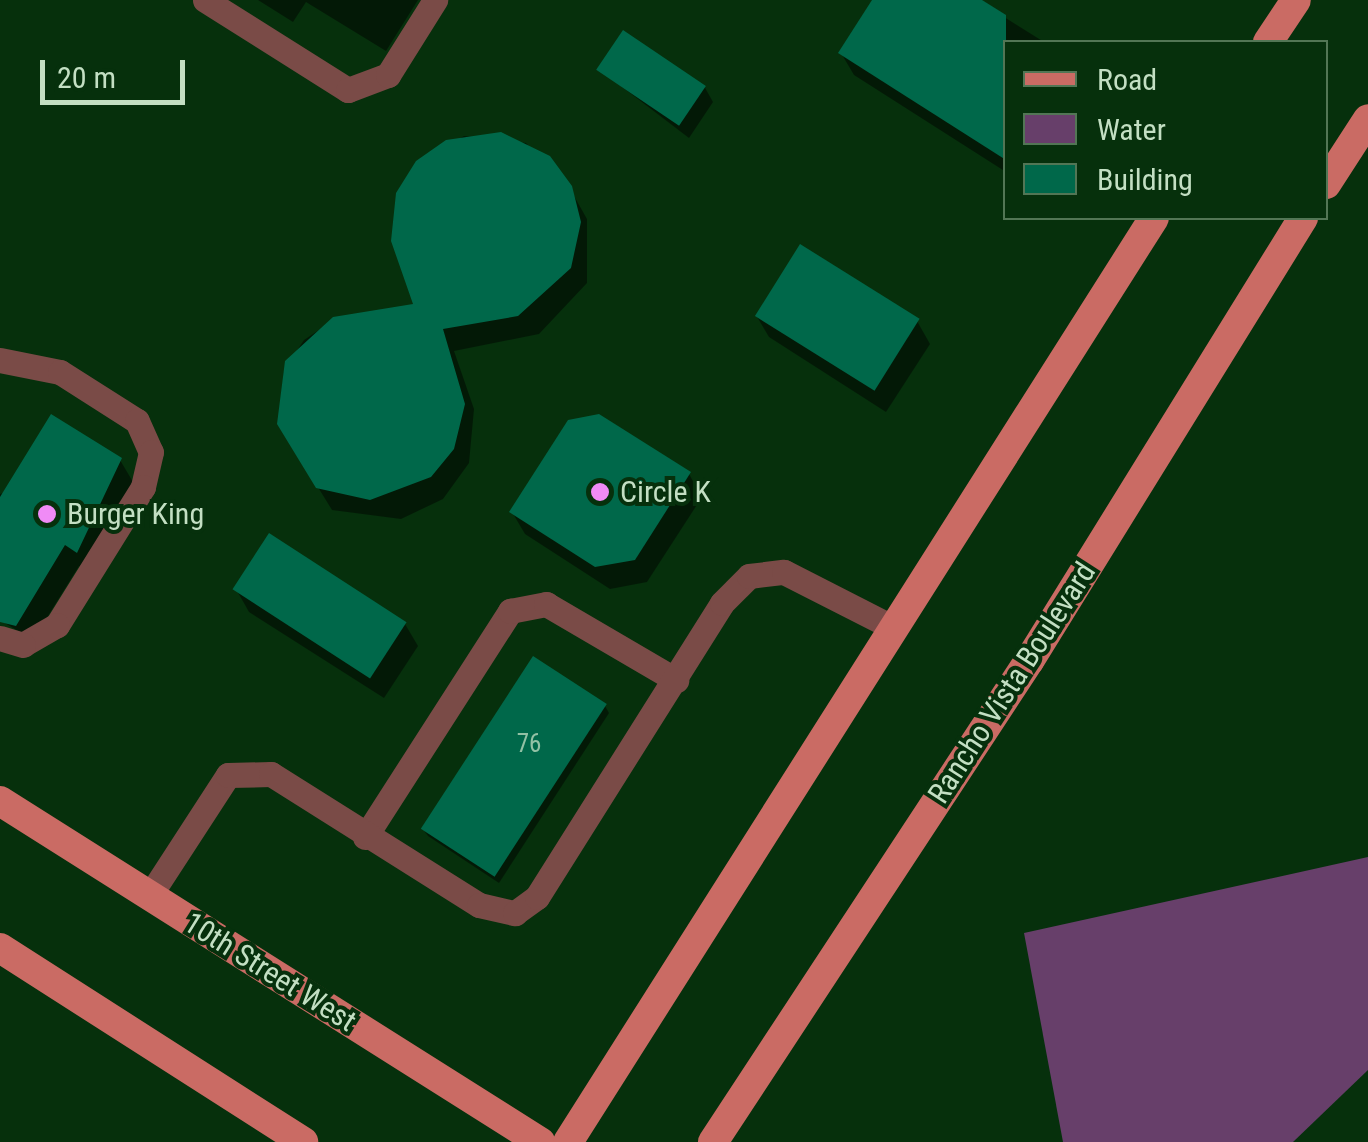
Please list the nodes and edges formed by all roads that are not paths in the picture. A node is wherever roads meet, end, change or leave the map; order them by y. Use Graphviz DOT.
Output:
graph roads {
  1 [pos="205,0"];
  2 [pos="435,0"];
  3 [pos="1296,0"];
  4 [pos="1269,40"];
  5 [pos="1368,119"];
  6 [pos="1328,181"];
  7 [pos="1153,220"];
  8 [pos="1296,220"];
  9 [pos="0,360"];
  10 [pos="888,626"];
  11 [pos="0,638"];
  12 [pos="676,680"];
  13 [pos="0,801"];
  14 [pos="365,838"];
  15 [pos="150,895"];
  16 [pos="0,948"];
  17 [pos="303,1142"];
  18 [pos="540,1142"];
  19 [pos="568,1142"];
  20 [pos="712,1142"];
  1 -- 2 [label="lane"];
  3 -- 4 [label="main road"];
  5 -- 6 [label="main road"];
  7 -- 10 [label="main road"];
  8 -- 20 [label="main road, Rancho Vista Boulevard"];
  9 -- 11 [label="lane"];
  10 -- 12 [label="lane"];
  10 -- 19 [label="main road"];
  12 -- 14 [label="lane"];
  12 -- 14 [label="lane"];
  13 -- 15 [label="main road, 10th Street West"];
  14 -- 15 [label="lane"];
  15 -- 18 [label="main road, 10th Street West"];
  16 -- 17 [label="main road"];
}
